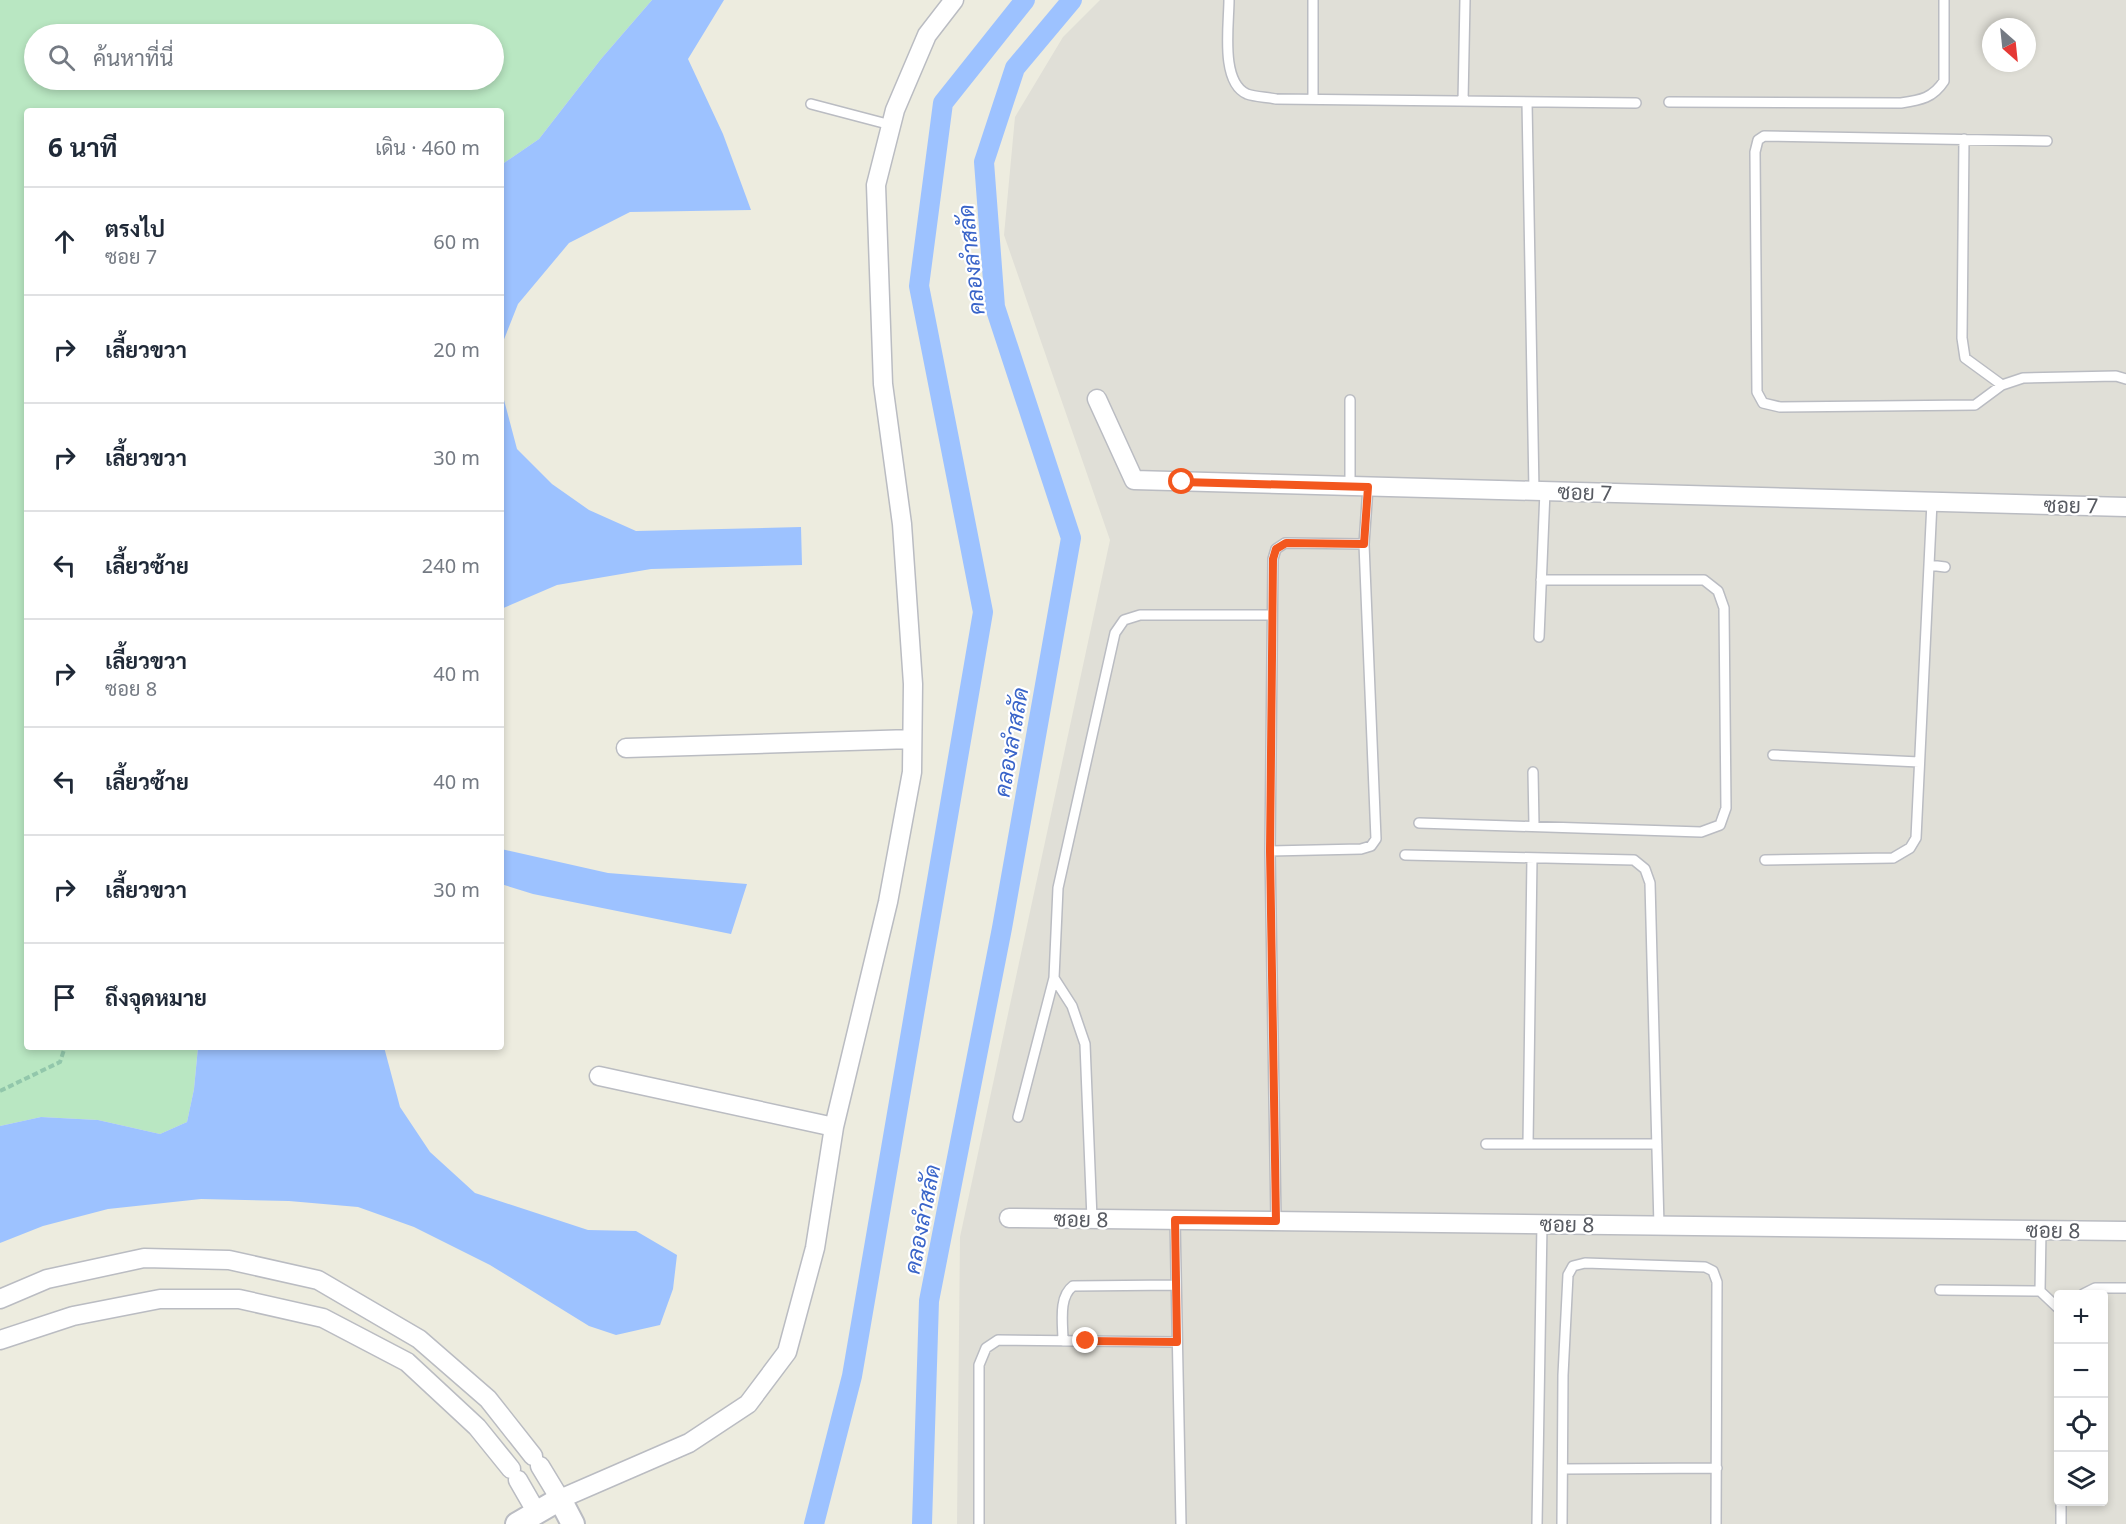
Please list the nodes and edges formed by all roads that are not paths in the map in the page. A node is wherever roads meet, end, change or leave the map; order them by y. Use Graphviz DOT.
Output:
graph roads {
  1 [pos="954,0"];
  2 [pos="1229,0"];
  3 [pos="1313,0"];
  4 [pos="1465,0"];
  5 [pos="1944,0"];
  6 [pos="1313,99"];
  7 [pos="1463,101"];
  8 [pos="1527,102"];
  9 [pos="1669,102"];
  10 [pos="1636,103"];
  11 [pos="811,104"];
  12 [pos="891,125"];
  13 [pos="1964,139"];
  14 [pos="2047,141"];
  15 [pos="2126,379"];
  16 [pos="2002,385"];
  17 [pos="1097,399"];
  18 [pos="1350,400"];
  19 [pos="1359,486"];
  20 [pos="1540,491"];
  21 [pos="1932,502"];
  22 [pos="2126,507"];
  23 [pos="1364,544"];
  24 [pos="1929,565"];
  25 [pos="1945,567"];
  26 [pos="1541,580"];
  27 [pos="1272,615"];
  28 [pos="1539,637"];
  29 [pos="912,739"];
  30 [pos="626,748"];
  31 [pos="1773,755"];
  32 [pos="1919,762"];
  33 [pos="1533,772"];
  34 [pos="1419,823"];
  35 [pos="1534,825"];
  36 [pos="1270,851"];
  37 [pos="1404,855"];
  38 [pos="1532,858"];
  39 [pos="1765,860"];
  40 [pos="1054,978"];
  41 [pos="599,1076"];
  42 [pos="1018,1117"];
  43 [pos="834,1127"];
  44 [pos="1486,1144"];
  45 [pos="1528,1144"];
  46 [pos="1657,1144"];
  47 [pos="1009,1218"];
  48 [pos="1092,1219"];
  49 [pos="1175,1220"];
  50 [pos="1276,1221"];
  51 [pos="1542,1224"];
  52 [pos="1659,1226"];
  53 [pos="2041,1230"];
  54 [pos="2126,1231"];
  55 [pos="1176,1285"];
  56 [pos="2126,1288"];
  57 [pos="1940,1290"];
  58 [pos="2091,1290"];
  59 [pos="2040,1291"];
  60 [pos="0,1299"];
  61 [pos="2054,1304"];
  62 [pos="0,1340"];
  63 [pos="1063,1341"];
  64 [pos="1177,1342"];
  65 [pos="1717,1468"];
  66 [pos="1563,1469"];
  67 [pos="560,1499"];
  68 [pos="2061,1506"];
  69 [pos="533,1520"];
  70 [pos="573,1524"];
  71 [pos="979,1524"];
  72 [pos="1181,1524"];
  73 [pos="1537,1524"];
  74 [pos="1562,1524"];
  75 [pos="1716,1524"];
  76 [pos="2061,1524"];
  1 -- 12 [label="street"];
  2 -- 6 [label="lane"];
  3 -- 6 [label="lane"];
  4 -- 7 [label="lane"];
  5 -- 9 [label="lane"];
  6 -- 7 [label="lane"];
  7 -- 8 [label="lane"];
  8 -- 10 [label="lane"];
  8 -- 20 [label="lane"];
  11 -- 12 [label="lane"];
  12 -- 29 [label="street"];
  13 -- 14 [label="lane"];
  13 -- 16 [label="lane"];
  13 -- 16 [label="lane"];
  15 -- 16 [label="lane"];
  17 -- 19 [label="street, ซอย 7"];
  18 -- 19 [label="lane"];
  19 -- 20 [label="street, ซอย 7"];
  19 -- 23 [label="lane"];
  20 -- 21 [label="street, ซอย 7"];
  20 -- 26 [label="lane"];
  21 -- 22 [label="street, ซอย 7"];
  21 -- 24 [label="lane"];
  23 -- 27 [label="lane"];
  23 -- 36 [label="lane"];
  24 -- 25 [label="lane"];
  24 -- 32 [label="lane"];
  26 -- 28 [label="lane"];
  26 -- 35 [label="lane"];
  27 -- 36 [label="lane"];
  27 -- 40 [label="lane"];
  29 -- 30 [label="street"];
  29 -- 43 [label="street"];
  31 -- 32 [label="lane"];
  32 -- 39 [label="lane"];
  33 -- 35 [label="lane"];
  34 -- 35 [label="lane"];
  36 -- 50 [label="lane"];
  37 -- 38 [label="lane"];
  38 -- 45 [label="lane"];
  38 -- 46 [label="lane"];
  40 -- 42 [label="lane"];
  40 -- 48 [label="lane"];
  41 -- 43 [label="street"];
  43 -- 67 [label="street"];
  44 -- 45 [label="lane"];
  45 -- 46 [label="lane"];
  46 -- 52 [label="lane"];
  47 -- 48 [label="street, ซอย 8"];
  48 -- 49 [label="street, ซอย 8"];
  49 -- 50 [label="street, ซอย 8"];
  49 -- 55 [label="lane"];
  50 -- 51 [label="street, ซอย 8"];
  51 -- 52 [label="street, ซอย 8"];
  51 -- 73 [label="lane"];
  52 -- 53 [label="street, ซอย 8"];
  53 -- 54 [label="street, ซอย 8"];
  53 -- 59 [label="lane"];
  55 -- 63 [label="lane"];
  55 -- 64 [label="lane"];
  56 -- 58 [label="lane"];
  57 -- 59 [label="lane"];
  59 -- 61 [label="lane"];
  60 -- 67 [label="street"];
  62 -- 69 [label="street"];
  63 -- 64 [label="lane"];
  63 -- 71 [label="lane"];
  64 -- 72 [label="lane"];
  65 -- 66 [label="lane"];
  65 -- 66 [label="lane"];
  65 -- 75 [label="lane"];
  66 -- 74 [label="lane"];
  67 -- 69 [label="street"];
  67 -- 70 [label="street"];
  68 -- 76 [label="lane"];
}
